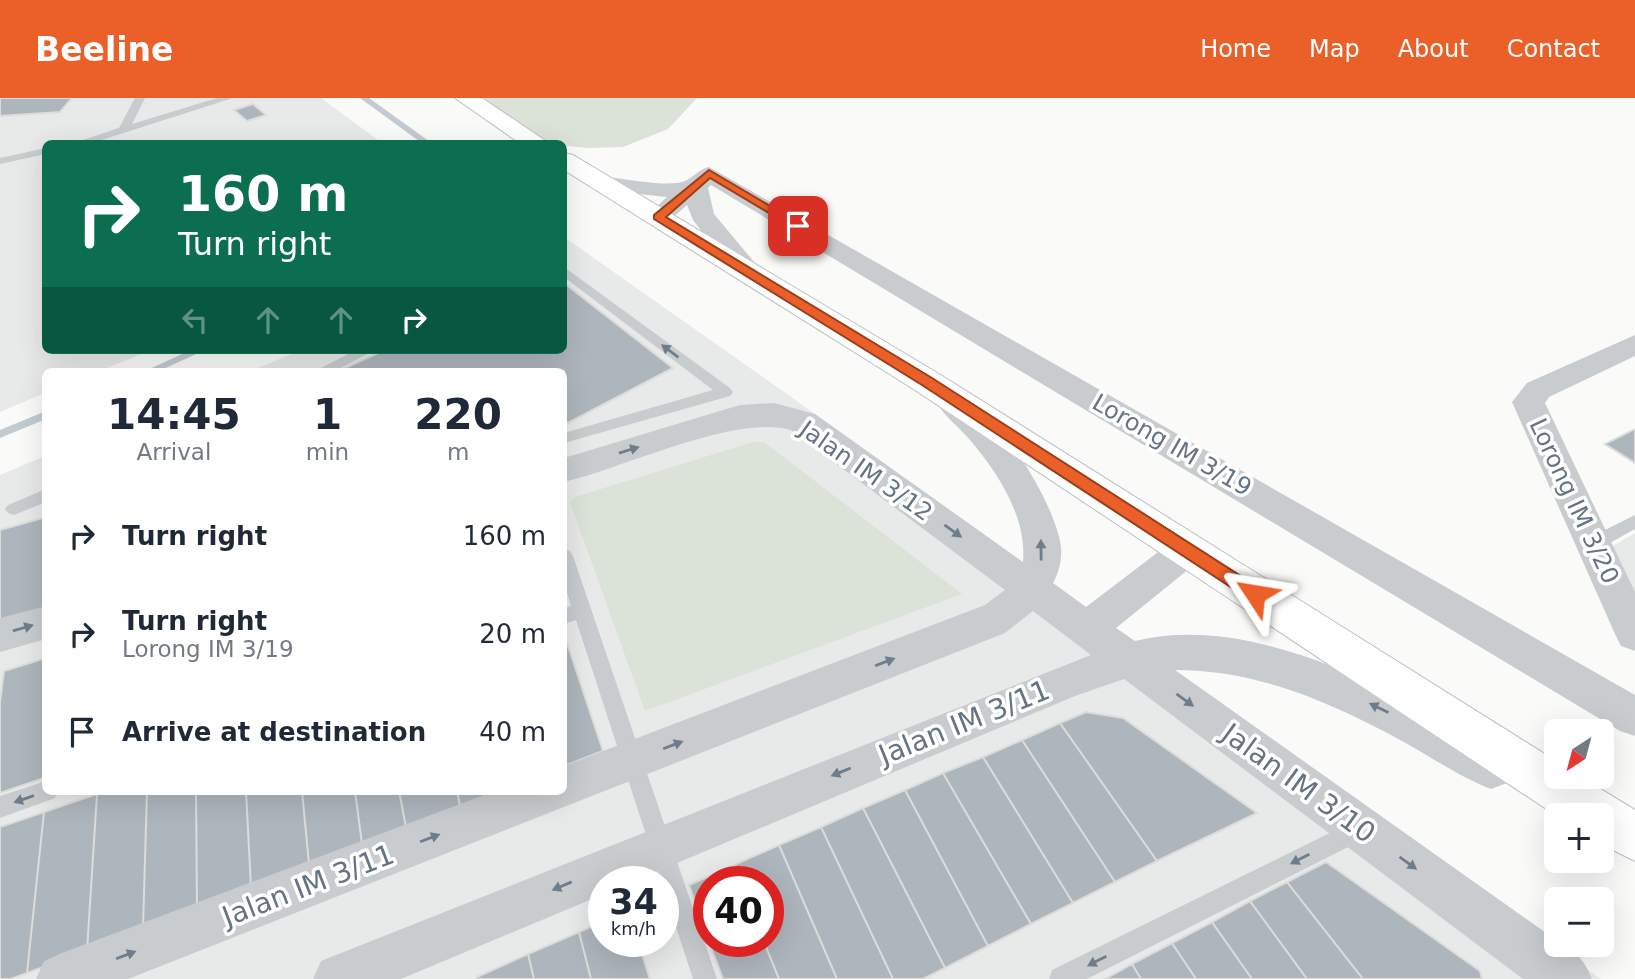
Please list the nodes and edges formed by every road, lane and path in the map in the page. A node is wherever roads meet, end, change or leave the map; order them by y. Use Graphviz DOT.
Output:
graph roads {
  1 [pos="140,98"];
  2 [pos="228,98"];
  3 [pos="466,98"];
  4 [pos="123,130"];
  5 [pos="89,140"];
  6 [pos="532,140"];
  7 [pos="42,153"];
  8 [pos="0,161"];
  9 [pos="567,162"];
  10 [pos="702,180"];
  11 [pos="601,183"];
  12 [pos="658,217"];
  13 [pos="745,268"];
  14 [pos="567,273"];
  15 [pos="1635,344"];
  16 [pos="360,354"];
  17 [pos="329,368"];
  18 [pos="927,382"];
  19 [pos="567,437"];
  20 [pos="567,469"];
  21 [pos="42,497"];
  22 [pos="14,509"];
  23 [pos="1635,521"];
  24 [pos="1593,544"];
  25 [pos="1187,550"];
  26 [pos="567,575"];
  27 [pos="1031,588"];
  28 [pos="573,613"];
  29 [pos="42,623"];
  30 [pos="1087,628"];
  31 [pos="0,635"];
  32 [pos="1635,635"];
  33 [pos="1130,659"];
  34 [pos="1635,717"];
  35 [pos="632,761"];
  36 [pos="567,786"];
  37 [pos="42,793"];
  38 [pos="543,795"];
  39 [pos="1572,803"];
  40 [pos="1580,803"];
  41 [pos="0,807"];
  42 [pos="1614,824"];
  43 [pos="1362,829"];
  44 [pos="1635,837"];
  45 [pos="660,845"];
  46 [pos="62,979"];
  47 [pos="339,979"];
  48 [pos="705,979"];
  49 [pos="1061,979"];
  50 [pos="1566,979"];
  1 -- 4 [label="lane"];
  2 -- 4 [label="lane"];
  3 -- 6 [label="street"];
  4 -- 5 [label="lane"];
  7 -- 8 [label="lane"];
  9 -- 11 [label="street"];
  10 -- 11 [label="street"];
  10 -- 12 [label="street"];
  10 -- 13 [label="street"];
  10 -- 34 [label="street, Lorong IM 3/19"];
  11 -- 12 [label="street"];
  12 -- 13 [label="street"];
  13 -- 18 [label="street"];
  19 -- 14 [label="lane, one-way"];
  15 -- 24 [label="street, Lorong IM 3/20"];
  16 -- 17 [label="lane"];
  18 -- 25 [label="street"];
  27 -- 18 [label="street, one-way"];
  20 -- 27 [label="street, Jalan IM 3/12, one-way"];
  21 -- 22 [label="lane"];
  23 -- 24 [label="lane"];
  24 -- 32 [label="street, Lorong IM 3/20"];
  25 -- 30 [label="street"];
  25 -- 40 [label="street"];
  26 -- 28 [label="lane"];
  27 -- 30 [label="street, Jalan IM 3/10"];
  35 -- 27 [label="street, one-way"];
  28 -- 35 [label="lane"];
  31 -- 29 [label="street, one-way"];
  30 -- 33 [label="street, Jalan IM 3/10"];
  39 -- 33 [label="street, Jalan IM 3/11, one-way"];
  33 -- 43 [label="street, Jalan IM 3/10, one-way"];
  33 -- 45 [label="street, Jalan IM 3/11, one-way"];
  35 -- 36 [label="street"];
  35 -- 45 [label="lane"];
  37 -- 41 [label="lane, one-way"];
  46 -- 38 [label="street, Jalan IM 3/11, one-way"];
  42 -- 44 [label="street"];
  43 -- 49 [label="lane, one-way"];
  43 -- 50 [label="street, Jalan IM 3/10, one-way"];
  45 -- 47 [label="street, Jalan IM 3/11, one-way"];
  45 -- 48 [label="lane"];
}
